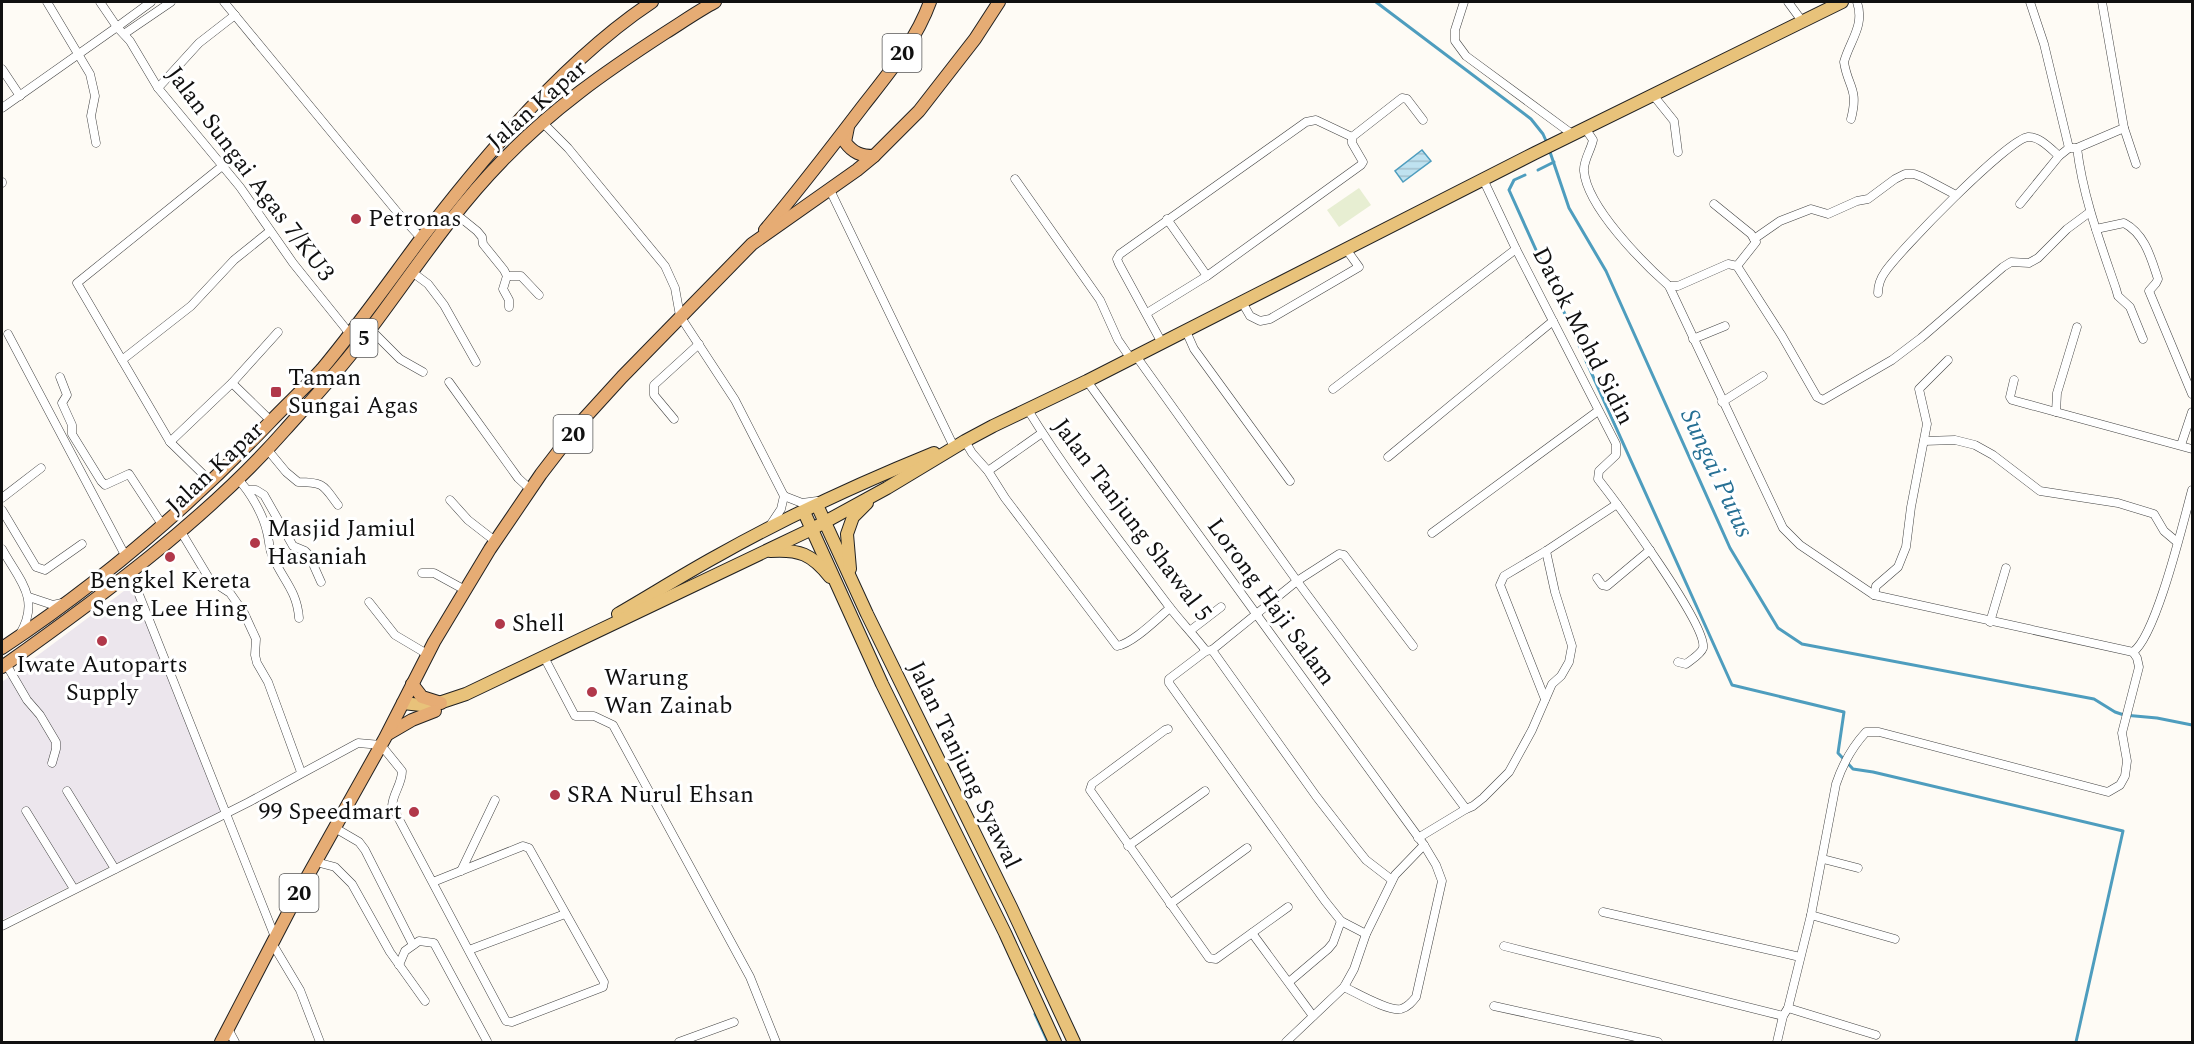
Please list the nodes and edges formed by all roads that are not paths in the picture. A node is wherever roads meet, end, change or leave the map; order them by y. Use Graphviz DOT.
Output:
graph roads {
  1 [pos="47,2"];
  2 [pos="99,2"];
  3 [pos="151,2"];
  4 [pos="171,2"];
  5 [pos="224,2"];
  6 [pos="652,2"];
  7 [pos="715,2"];
  8 [pos="999,2"];
  9 [pos="1464,2"];
  10 [pos="1788,2"];
  11 [pos="1842,2"];
  12 [pos="1857,2"];
  13 [pos="2030,2"];
  14 [pos="2102,2"];
  15 [pos="929,3"];
  16 [pos="644,5"];
  17 [pos="235,15"];
  18 [pos="1802,21"];
  19 [pos="117,27"];
  20 [pos="124,34"];
  21 [pos="78,54"];
  22 [pos="2,69"];
  23 [pos="158,88"];
  24 [pos="1653,95"];
  25 [pos="20,96"];
  26 [pos="2,108"];
  27 [pos="1851,119"];
  28 [pos="1424,120"];
  29 [pos="542,122"];
  30 [pos="849,125"];
  31 [pos="1585,128"];
  32 [pos="2124,128"];
  33 [pos="1572,134"];
  34 [pos="1353,137"];
  35 [pos="96,143"];
  36 [pos="2073,148"];
  37 [pos="1678,152"];
  38 [pos="874,156"];
  39 [pos="2059,156"];
  40 [pos="2136,164"];
  41 [pos="221,167"];
  42 [pos="1015,179"];
  43 [pos="1483,179"];
  44 [pos="830,190"];
  45 [pos="1956,195"];
  46 [pos="1714,204"];
  47 [pos="2020,204"];
  48 [pos="2090,212"];
  49 [pos="456,214"];
  50 [pos="1167,219"];
  51 [pos="2096,229"];
  52 [pos="270,231"];
  53 [pos="422,238"];
  54 [pos="1754,239"];
  55 [pos="755,242"];
  56 [pos="1346,249"];
  57 [pos="1516,249"];
  58 [pos="1737,266"];
  59 [pos="412,272"];
  60 [pos="507,276"];
  61 [pos="1207,276"];
  62 [pos="1669,286"];
  63 [pos="1878,293"];
  64 [pos="538,295"];
  65 [pos="1242,302"];
  66 [pos="509,306"];
  67 [pos="1147,313"];
  68 [pos="680,315"];
  69 [pos="1553,321"];
  70 [pos="1725,326"];
  71 [pos="2078,327"];
  72 [pos="370,329"];
  73 [pos="1186,331"];
  74 [pos="278,332"];
  75 [pos="8,334"];
  76 [pos="350,334"];
  77 [pos="1693,339"];
  78 [pos="2143,339"];
  79 [pos="1162,343"];
  80 [pos="699,344"];
  81 [pos="1133,358"];
  82 [pos="122,360"];
  83 [pos="1948,360"];
  84 [pos="476,362"];
  85 [pos="423,372"];
  86 [pos="1763,376"];
  87 [pos="60,377"];
  88 [pos="2014,380"];
  89 [pos="1087,381"];
  90 [pos="449,382"];
  91 [pos="232,383"];
  92 [pos="1333,388"];
  93 [pos="2193,394"];
  94 [pos="1722,402"];
  95 [pos="1028,410"];
  96 [pos="1599,411"];
  97 [pos="2056,412"];
  98 [pos="2193,412"];
  99 [pos="674,419"];
  100 [pos="271,421"];
  101 [pos="1042,433"];
  102 [pos="965,441"];
  103 [pos="1924,441"];
  104 [pos="170,442"];
  105 [pos="952,446"];
  106 [pos="2181,446"];
  107 [pos="267,449"];
  108 [pos="2193,449"];
  109 [pos="1388,457"];
  110 [pos="41,468"];
  111 [pos="988,471"];
  112 [pos="238,479"];
  113 [pos="1290,481"];
  114 [pos="211,482"];
  115 [pos="887,488"];
  116 [pos="530,489"];
  117 [pos="248,490"];
  118 [pos="2193,490"];
  119 [pos="848,491"];
  120 [pos="784,496"];
  121 [pos="2,498"];
  122 [pos="450,500"];
  123 [pos="1617,504"];
  124 [pos="338,505"];
  125 [pos="817,505"];
  126 [pos="2,510"];
  127 [pos="804,512"];
  128 [pos="824,523"];
  129 [pos="163,526"];
  130 [pos="812,529"];
  131 [pos="180,530"];
  132 [pos="767,530"];
  133 [pos="1432,533"];
  134 [pos="495,541"];
  135 [pos="2177,542"];
  136 [pos="82,544"];
  137 [pos="2,549"];
  138 [pos="1650,550"];
  139 [pos="1546,551"];
  140 [pos="760,552"];
  141 [pos="126,557"];
  142 [pos="2006,568"];
  143 [pos="130,572"];
  144 [pos="422,573"];
  145 [pos="1597,578"];
  146 [pos="1297,581"];
  147 [pos="321,582"];
  148 [pos="853,582"];
  149 [pos="465,590"];
  150 [pos="842,592"];
  151 [pos="1874,595"];
  152 [pos="29,597"];
  153 [pos="67,602"];
  154 [pos="369,602"];
  155 [pos="1221,607"];
  156 [pos="1170,608"];
  157 [pos="1255,614"];
  158 [pos="299,618"];
  159 [pos="1990,622"];
  160 [pos="1191,630"];
  161 [pos="18,637"];
  162 [pos="1413,646"];
  163 [pos="2,648"];
  164 [pos="556,651"];
  165 [pos="1209,651"];
  166 [pos="2133,652"];
  167 [pos="427,654"];
  168 [pos="544,657"];
  169 [pos="1678,662"];
  170 [pos="4,666"];
  171 [pos="412,684"];
  172 [pos="1545,699"];
  173 [pos="401,705"];
  174 [pos="438,707"];
  175 [pos="1167,729"];
  176 [pos="383,741"];
  177 [pos="52,763"];
  178 [pos="301,772"];
  179 [pos="1205,790"];
  180 [pos="67,791"];
  181 [pos="495,800"];
  182 [pos="1466,809"];
  183 [pos="26,811"];
  184 [pos="226,812"];
  185 [pos="334,828"];
  186 [pos="1418,838"];
  187 [pos="1424,845"];
  188 [pos="1128,846"];
  189 [pos="1248,848"];
  190 [pos="1823,860"];
  191 [pos="316,862"];
  192 [pos="1858,868"];
  193 [pos="115,869"];
  194 [pos="461,871"];
  195 [pos="1392,880"];
  196 [pos="433,882"];
  197 [pos="74,889"];
  198 [pos="1170,904"];
  199 [pos="1288,907"];
  200 [pos="1603,912"];
  201 [pos="565,914"];
  202 [pos="1811,915"];
  203 [pos="1341,921"];
  204 [pos="2,926"];
  205 [pos="1252,933"];
  206 [pos="1366,933"];
  207 [pos="1895,939"];
  208 [pos="273,940"];
  209 [pos="413,945"];
  210 [pos="1504,946"];
  211 [pos="469,950"];
  212 [pos="1800,957"];
  213 [pos="399,965"];
  214 [pos="1288,982"];
  215 [pos="1344,987"];
  216 [pos="424,1000"];
  217 [pos="1494,1006"];
  218 [pos="1788,1008"];
  219 [pos="1313,1016"];
  220 [pos="1783,1016"];
  221 [pos="734,1022"];
  222 [pos="228,1029"];
  223 [pos="1876,1035"];
  224 [pos="487,1041"];
  225 [pos="689,1041"];
  226 [pos="221,1042"];
  227 [pos="235,1042"];
  228 [pos="320,1042"];
  229 [pos="679,1042"];
  230 [pos="776,1042"];
  231 [pos="1055,1042"];
  232 [pos="1074,1042"];
  233 [pos="1286,1042"];
  234 [pos="1658,1042"];
  235 [pos="1777,1042"];
  1 -- 21 [label="street"];
  2 -- 19 [label="street, Jalan Sungai Agas 7/KU3"];
  3 -- 19 [label="street"];
  4 -- 20 [label="street"];
  5 -- 17 [label="street"];
  6 -- 16 [label="highway, Jalan Kapar / 5"];
  7 -- 29 [label="highway, Jalan Kapar / 5"];
  8 -- 38 [label="highway, 20"];
  9 -- 33 [label="street"];
  10 -- 18 [label="street"];
  11 -- 18 [label="main road"];
  12 -- 27 [label="street"];
  13 -- 36 [label="street"];
  14 -- 32 [label="street"];
  15 -- 30 [label="highway, 20"];
  16 -- 53 [label="highway, Jalan Kapar / 5"];
  17 -- 23 [label="street"];
  17 -- 53 [label="street"];
  18 -- 24 [label="main road"];
  19 -- 20 [label="street, Jalan Sungai Agas 7/KU3"];
  19 -- 21 [label="street"];
  20 -- 23 [label="street, Jalan Sungai Agas 7/KU3"];
  21 -- 25 [label="street"];
  21 -- 35 [label="street"];
  22 -- 25 [label="street"];
  23 -- 41 [label="street, Jalan Sungai Agas 7/KU3"];
  24 -- 31 [label="main road"];
  24 -- 37 [label="street"];
  25 -- 26 [label="street"];
  28 -- 34 [label="street"];
  29 -- 49 [label="highway, Jalan Kapar / 5"];
  29 -- 68 [label="street"];
  30 -- 38 [label="highway"];
  30 -- 55 [label="highway, 20"];
  31 -- 33 [label="main road"];
  31 -- 62 [label="street"];
  32 -- 36 [label="street"];
  32 -- 40 [label="street"];
  33 -- 43 [label="main road"];
  34 -- 50 [label="street"];
  34 -- 61 [label="street"];
  36 -- 39 [label="street"];
  36 -- 48 [label="street"];
  38 -- 44 [label="highway, 20"];
  39 -- 45 [label="street"];
  39 -- 47 [label="street"];
  41 -- 52 [label="street, Jalan Sungai Agas 7/KU3"];
  41 -- 82 [label="street"];
  42 -- 81 [label="street"];
  43 -- 56 [label="main road"];
  43 -- 57 [label="street, Datok Mohd Sidin"];
  44 -- 55 [label="highway, 20"];
  44 -- 105 [label="street"];
  45 -- 54 [label="street"];
  45 -- 63 [label="street"];
  46 -- 54 [label="street"];
  48 -- 51 [label="street"];
  48 -- 58 [label="street"];
  49 -- 59 [label="highway, Jalan Kapar / 5"];
  49 -- 60 [label="street"];
  50 -- 61 [label="street"];
  50 -- 67 [label="street"];
  51 -- 78 [label="street"];
  51 -- 93 [label="street"];
  52 -- 76 [label="street, Jalan Sungai Agas 7/KU3"];
  52 -- 82 [label="street"];
  53 -- 76 [label="highway, Jalan Kapar / 5"];
  54 -- 58 [label="street"];
  55 -- 68 [label="highway, 20"];
  56 -- 65 [label="main road"];
  56 -- 65 [label="street"];
  57 -- 69 [label="street, Datok Mohd Sidin"];
  57 -- 92 [label="street"];
  58 -- 62 [label="street"];
  59 -- 72 [label="highway, Jalan Kapar / 5"];
  59 -- 84 [label="street"];
  60 -- 64 [label="street"];
  60 -- 66 [label="street"];
  61 -- 67 [label="street"];
  62 -- 77 [label="street"];
  65 -- 73 [label="main road"];
  67 -- 79 [label="street"];
  68 -- 80 [label="street"];
  68 -- 116 [label="highway, 20"];
  69 -- 96 [label="street, Datok Mohd Sidin"];
  69 -- 109 [label="street"];
  70 -- 77 [label="street"];
  71 -- 97 [label="street"];
  72 -- 85 [label="street"];
  72 -- 107 [label="highway, Jalan Kapar / 5"];
  73 -- 79 [label="main road"];
  73 -- 113 [label="street"];
  74 -- 91 [label="street"];
  75 -- 141 [label="street"];
  76 -- 100 [label="highway, Jalan Kapar / 5"];
  77 -- 94 [label="street"];
  79 -- 81 [label="main road"];
  80 -- 99 [label="street"];
  80 -- 120 [label="street"];
  81 -- 89 [label="main road"];
  81 -- 146 [label="street"];
  82 -- 104 [label="street"];
  83 -- 103 [label="street"];
  86 -- 94 [label="street"];
  87 -- 129 [label="street"];
  88 -- 97 [label="street"];
  89 -- 95 [label="main road"];
  89 -- 157 [label="street, Lorong Haji Salam"];
  90 -- 116 [label="street"];
  91 -- 100 [label="street"];
  91 -- 104 [label="street"];
  94 -- 151 [label="street"];
  95 -- 101 [label="street, Jalan Tanjung Shawal 5"];
  95 -- 102 [label="main road"];
  96 -- 123 [label="street, Datok Mohd Sidin"];
  96 -- 133 [label="street"];
  97 -- 106 [label="street"];
  98 -- 106 [label="street"];
  100 -- 114 [label="highway, Jalan Kapar / 5"];
  101 -- 111 [label="street"];
  101 -- 156 [label="street, Jalan Tanjung Shawal 5"];
  102 -- 105 [label="main road"];
  102 -- 111 [label="street"];
  102 -- 115 [label="main road"];
  103 -- 135 [label="street"];
  103 -- 151 [label="street"];
  104 -- 114 [label="street"];
  105 -- 119 [label="main road"];
  106 -- 108 [label="street"];
  107 -- 112 [label="highway, Jalan Kapar / 5"];
  107 -- 124 [label="street"];
  110 -- 121 [label="street"];
  111 -- 156 [label="street"];
  112 -- 117 [label="street"];
  112 -- 131 [label="highway, Jalan Kapar / 5"];
  114 -- 129 [label="highway, Jalan Kapar / 5"];
  115 -- 128 [label="main road"];
  115 -- 148 [label="main road"];
  116 -- 134 [label="highway, 20"];
  117 -- 147 [label="street"];
  117 -- 158 [label="street"];
  118 -- 135 [label="street"];
  119 -- 120 [label="street"];
  119 -- 125 [label="main road"];
  120 -- 132 [label="street"];
  122 -- 134 [label="street"];
  123 -- 138 [label="street, Datok Mohd Sidin"];
  123 -- 139 [label="street"];
  125 -- 127 [label="main road"];
  125 -- 128 [label="main road, Jalan Tanjung Syawal"];
  126 -- 136 [label="street"];
  127 -- 130 [label="main road, Jalan Tanjung Syawal"];
  127 -- 132 [label="main road"];
  128 -- 130 [label="main road"];
  128 -- 148 [label="main road, Jalan Tanjung Syawal"];
  129 -- 141 [label="highway, Jalan Kapar / 5"];
  130 -- 140 [label="main road"];
  130 -- 150 [label="main road, Jalan Tanjung Syawal"];
  131 -- 143 [label="highway, Jalan Kapar / 5"];
  131 -- 178 [label="street"];
  132 -- 164 [label="main road"];
  134 -- 149 [label="highway, 20"];
  135 -- 166 [label="street"];
  137 -- 152 [label="street"];
  138 -- 145 [label="street"];
  138 -- 169 [label="street, Datok Mohd Sidin"];
  139 -- 172 [label="street"];
  139 -- 172 [label="street"];
  140 -- 150 [label="main road"];
  140 -- 164 [label="main road"];
  141 -- 153 [label="highway, Jalan Kapar / 5"];
  142 -- 159 [label="street"];
  143 -- 170 [label="highway, Jalan Kapar / 5"];
  143 -- 184 [label="street"];
  144 -- 149 [label="street"];
  146 -- 157 [label="street"];
  146 -- 162 [label="street"];
  146 -- 182 [label="street"];
  148 -- 232 [label="main road, Jalan Tanjung Syawal"];
  149 -- 167 [label="highway, 20"];
  150 -- 231 [label="main road, Jalan Tanjung Syawal"];
  151 -- 159 [label="street"];
  152 -- 153 [label="street"];
  152 -- 161 [label="street"];
  153 -- 161 [label="highway, Jalan Kapar / 5"];
  154 -- 167 [label="street"];
  155 -- 160 [label="street"];
  156 -- 160 [label="street, Jalan Tanjung Shawal 5"];
  157 -- 165 [label="street"];
  157 -- 186 [label="street, Lorong Haji Salam"];
  159 -- 166 [label="street"];
  160 -- 165 [label="street, Jalan Tanjung Shawal 5"];
  161 -- 163 [label="highway, Jalan Kapar / 5"];
  164 -- 168 [label="main road"];
  165 -- 195 [label="street, Jalan Tanjung Shawal 5"];
  165 -- 203 [label="street"];
  166 -- 190 [label="street"];
  167 -- 171 [label="highway, 20"];
  168 -- 174 [label="main road"];
  168 -- 230 [label="street"];
  170 -- 177 [label="street"];
  171 -- 173 [label="highway, 20"];
  171 -- 174 [label="highway"];
  172 -- 182 [label="street"];
  173 -- 174 [label="main road"];
  173 -- 176 [label="highway, 20"];
  174 -- 176 [label="highway"];
  175 -- 188 [label="street"];
  176 -- 178 [label="street"];
  176 -- 185 [label="highway, 20"];
  176 -- 196 [label="street"];
  178 -- 184 [label="street"];
  179 -- 188 [label="street"];
  180 -- 193 [label="street"];
  181 -- 194 [label="street"];
  182 -- 186 [label="street"];
  183 -- 197 [label="street"];
  184 -- 193 [label="street"];
  184 -- 208 [label="street"];
  185 -- 191 [label="highway, 20"];
  185 -- 209 [label="street"];
  186 -- 187 [label="street, Lorong Haji Salam"];
  187 -- 195 [label="street"];
  187 -- 215 [label="street, Lorong Haji Salam"];
  188 -- 198 [label="street"];
  189 -- 198 [label="street"];
  190 -- 192 [label="street"];
  190 -- 202 [label="street"];
  191 -- 208 [label="highway, 20"];
  191 -- 213 [label="street"];
  193 -- 197 [label="street"];
  194 -- 196 [label="street"];
  194 -- 201 [label="street"];
  195 -- 206 [label="street"];
  196 -- 211 [label="street"];
  197 -- 204 [label="street"];
  198 -- 205 [label="street"];
  199 -- 205 [label="street"];
  200 -- 212 [label="street"];
  201 -- 211 [label="street"];
  201 -- 211 [label="street"];
  202 -- 207 [label="street"];
  202 -- 212 [label="street"];
  203 -- 206 [label="street"];
  203 -- 214 [label="street"];
  205 -- 214 [label="street"];
  206 -- 215 [label="street"];
  208 -- 222 [label="highway, 20"];
  208 -- 228 [label="street"];
  209 -- 213 [label="street"];
  209 -- 224 [label="street"];
  210 -- 220 [label="street"];
  212 -- 218 [label="street"];
  213 -- 216 [label="street"];
  214 -- 219 [label="street"];
  215 -- 219 [label="street"];
  217 -- 234 [label="street"];
  218 -- 220 [label="street"];
  218 -- 223 [label="street"];
  219 -- 233 [label="street"];
  220 -- 235 [label="street"];
  221 -- 225 [label="street"];
  222 -- 226 [label="highway, 20"];
  222 -- 227 [label="street"];
  225 -- 229 [label="street"];
}
